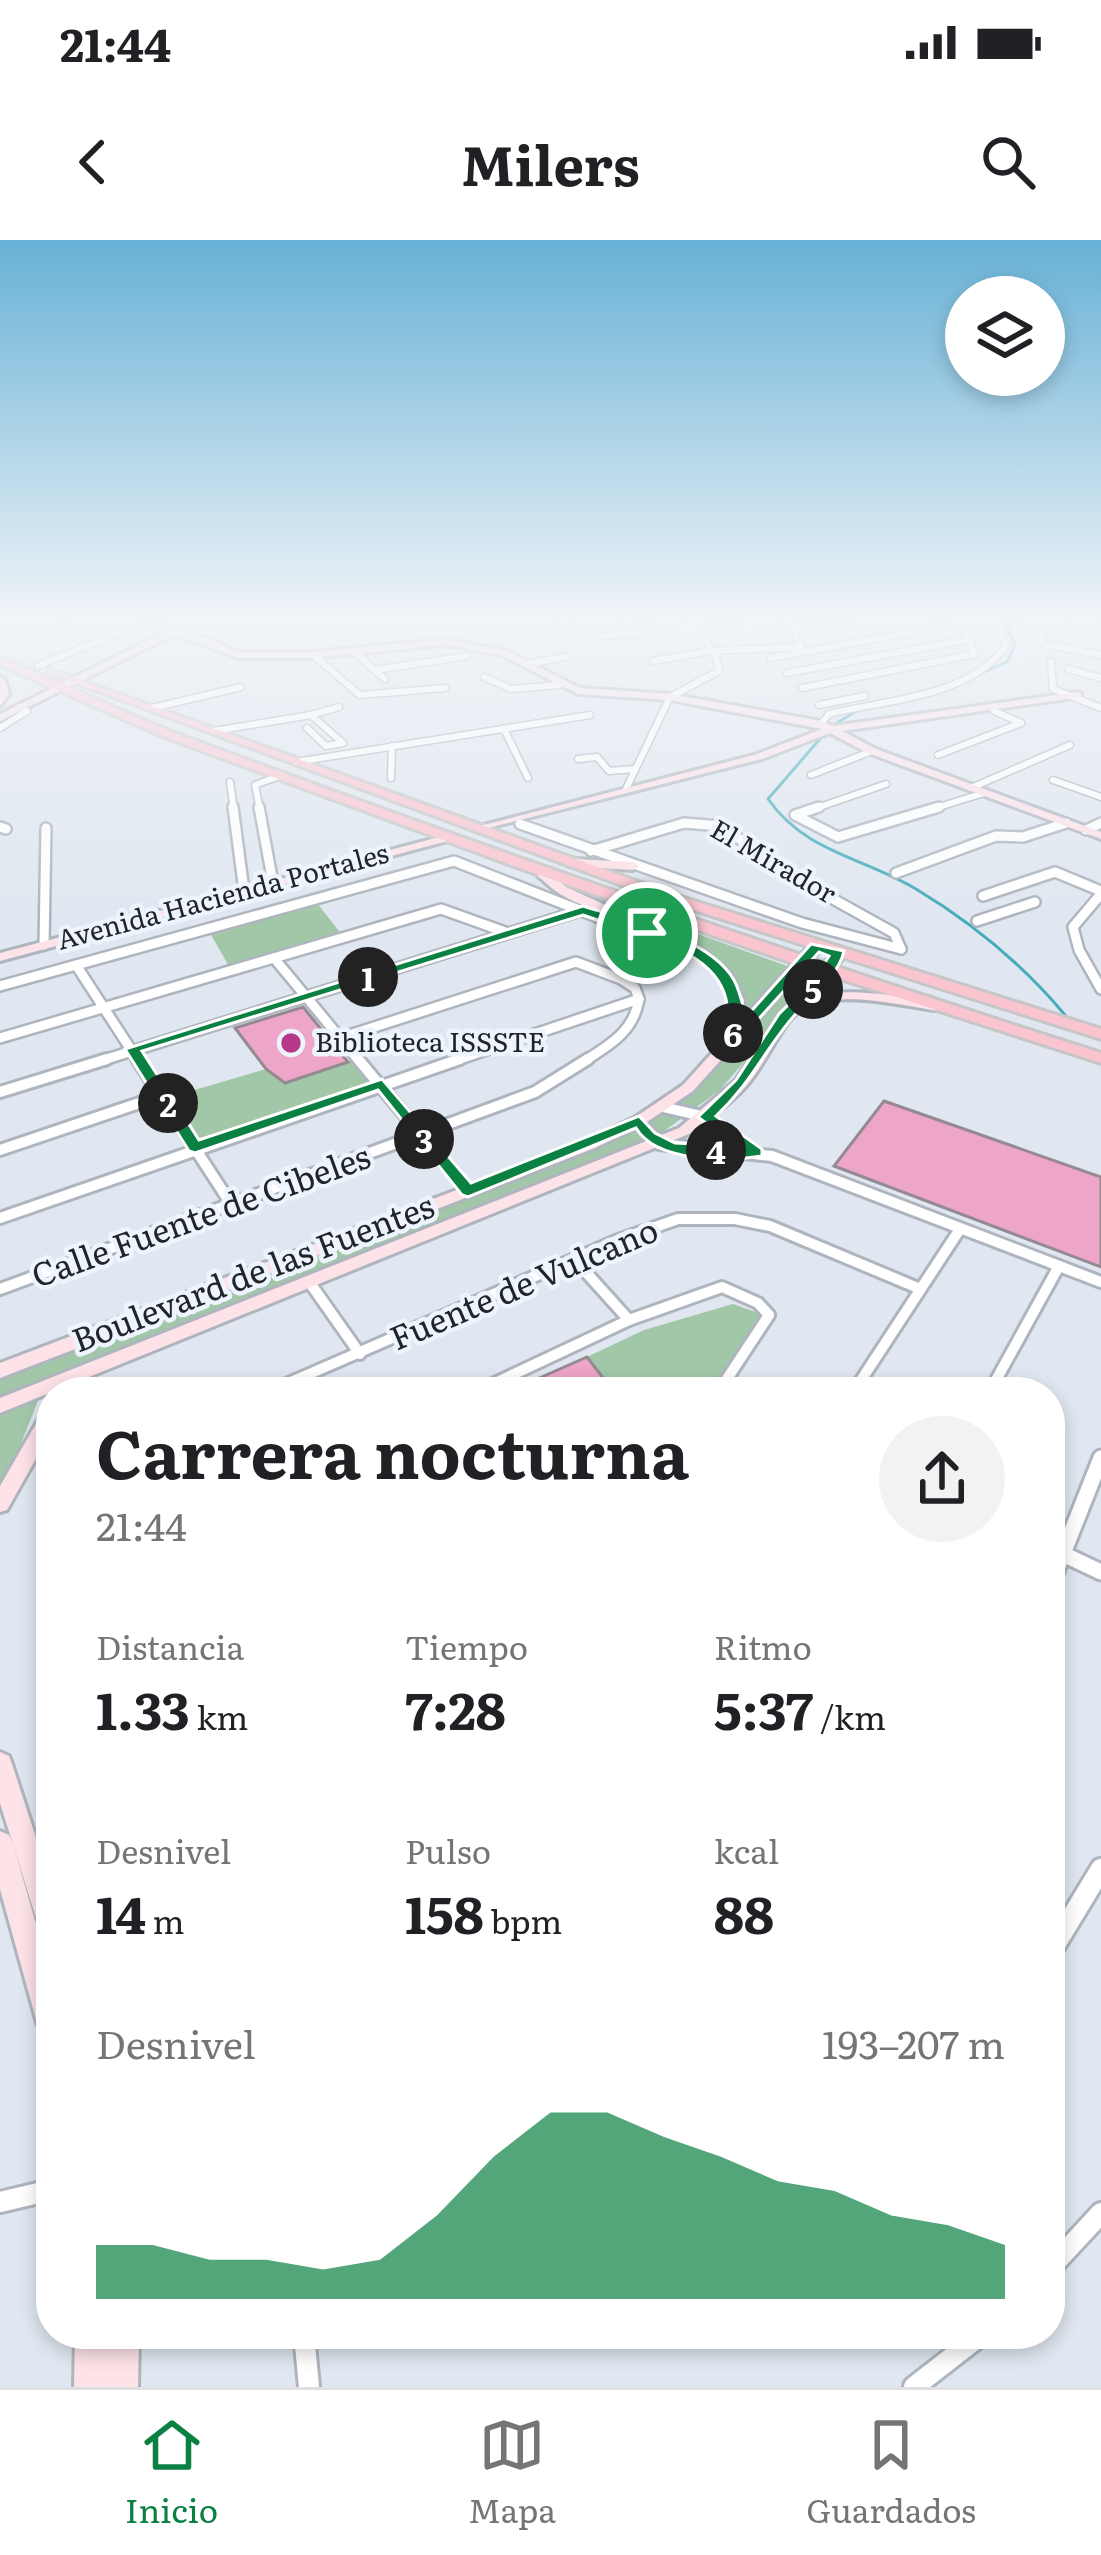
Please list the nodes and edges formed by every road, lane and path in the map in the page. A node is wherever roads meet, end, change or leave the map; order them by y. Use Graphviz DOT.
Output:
graph roads {
  1 [pos="137,716"];
  2 [pos="176,716"];
  3 [pos="309,716"];
  4 [pos="310,716"];
  5 [pos="583,716"];
  6 [pos="661,716"];
  7 [pos="767,716"];
  8 [pos="822,716"];
  9 [pos="861,716"];
  10 [pos="914,716"];
  11 [pos="943,716"];
  12 [pos="1006,716"];
  13 [pos="307,728"];
  14 [pos="826,728"];
  15 [pos="504,729"];
  16 [pos="214,731"];
  17 [pos="343,743"];
  18 [pos="372,743"];
  19 [pos="392,746"];
  20 [pos="1070,746"];
  21 [pos="872,751"];
  22 [pos="938,755"];
  23 [pos="578,759"];
  24 [pos="296,762"];
  25 [pos="635,770"];
  26 [pos="811,775"];
  27 [pos="282,776"];
  28 [pos="391,778"];
  29 [pos="528,778"];
  30 [pos="1053,780"];
  31 [pos="230,782"];
  32 [pos="886,784"];
  33 [pos="626,789"];
  34 [pos="978,790"];
  35 [pos="1101,797"];
  36 [pos="1066,823"];
  37 [pos="1101,823"];
  38 [pos="520,824"];
  39 [pos="46,828"];
  40 [pos="480,829"];
  41 [pos="1086,830"];
  42 [pos="1101,836"];
  43 [pos="446,838"];
  44 [pos="591,850"];
  45 [pos="573,863"];
  46 [pos="633,866"];
  47 [pos="542,873"];
  48 [pos="896,873"];
  49 [pos="273,883"];
  50 [pos="1015,886"];
  51 [pos="244,891"];
  52 [pos="1101,893"];
  53 [pos="983,896"];
  54 [pos="583,910"];
  55 [pos="977,921"];
  56 [pos="802,923"];
  57 [pos="654,931"];
  58 [pos="508,933"];
  59 [pos="863,942"];
  60 [pos="44,945"];
  61 [pos="816,947"];
  62 [pos="840,952"];
  63 [pos="0,957"];
  64 [pos="274,958"];
  65 [pos="799,962"];
  66 [pos="76,965"];
  67 [pos="824,970"];
  68 [pos="0,986"];
  69 [pos="1101,989"];
  70 [pos="307,995"];
  71 [pos="639,999"];
  72 [pos="102,1005"];
  73 [pos="935,1006"];
  74 [pos="796,1007"];
  75 [pos="1101,1034"];
  76 [pos="0,1038"];
  77 [pos="340,1038"];
  78 [pos="728,1048"];
  79 [pos="133,1049"];
  80 [pos="1101,1058"];
  81 [pos="382,1084"];
  82 [pos="0,1092"];
  83 [pos="164,1095"];
  84 [pos="663,1107"];
  85 [pos="706,1117"];
  86 [pos="639,1121"];
  87 [pos="421,1136"];
  88 [pos="659,1144"];
  89 [pos="195,1147"];
  90 [pos="0,1150"];
  91 [pos="756,1153"];
  92 [pos="468,1191"];
  93 [pos="232,1207"];
  94 [pos="0,1218"];
  95 [pos="959,1229"];
  96 [pos="574,1259"];
  97 [pos="1059,1266"];
  98 [pos="1101,1282"];
  99 [pos="310,1283"];
  100 [pos="918,1288"];
  101 [pos="0,1289"];
  102 [pos="158,1310"];
  103 [pos="628,1319"];
  104 [pos="173,1337"];
  105 [pos="359,1354"];
  106 [pos="106,1364"];
  107 [pos="0,1371"];
  108 [pos="73,1377"];
  109 [pos="91,1377"];
  110 [pos="305,1377"];
  111 [pos="508,1377"];
  112 [pos="729,1377"];
  113 [pos="863,1377"];
  114 [pos="998,1377"];
  115 [pos="36,1392"];
  116 [pos="0,1406"];
  117 [pos="36,1441"];
  118 [pos="1101,1459"];
  119 [pos="0,1504"];
  120 [pos="1065,1555"];
  121 [pos="1101,1573"];
  122 [pos="0,1764"];
  123 [pos="0,1844"];
  124 [pos="1101,1869"];
  125 [pos="36,1877"];
  126 [pos="1065,1928"];
  127 [pos="36,1970"];
  128 [pos="36,2194"];
  129 [pos="0,2202"];
  130 [pos="1101,2213"];
  131 [pos="1065,2252"];
  132 [pos="91,2349"];
  133 [pos="123,2349"];
  134 [pos="305,2349"];
  135 [pos="963,2349"];
  136 [pos="90,2387"];
  137 [pos="122,2387"];
  138 [pos="309,2387"];
  139 [pos="914,2387"];
  1 -- 27 [label="main road"];
  2 -- 16 [label="main road"];
  3 -- 16 [label="street"];
  4 -- 17 [label="street"];
  5 -- 15 [label="street"];
  6 -- 25 [label="street"];
  7 -- 14 [label="street"];
  8 -- 14 [label="street"];
  9 -- 14 [label="street"];
  10 -- 14 [label="street"];
  11 -- 14 [label="street"];
  12 -- 22 [label="street"];
  13 -- 17 [label="street"];
  14 -- 21 [label="street"];
  14 -- 33 [label="street"];
  15 -- 19 [label="street"];
  15 -- 29 [label="street"];
  16 -- 24 [label="main road"];
  17 -- 18 [label="street"];
  19 -- 24 [label="street"];
  19 -- 28 [label="street"];
  20 -- 34 [label="street"];
  21 -- 26 [label="street"];
  21 -- 34 [label="street"];
  23 -- 25 [label="street"];
  24 -- 40 [label="main road"];
  25 -- 33 [label="street"];
  27 -- 43 [label="main road"];
  27 -- 49 [label="street"];
  30 -- 35 [label="street"];
  31 -- 51 [label="street"];
  32 -- 34 [label="street"];
  33 -- 40 [label="street"];
  34 -- 36 [label="street"];
  36 -- 41 [label="street"];
  36 -- 48 [label="street"];
  37 -- 41 [label="street"];
  38 -- 44 [label="street"];
  39 -- 60 [label="street"];
  40 -- 45 [label="main road"];
  41 -- 42 [label="street"];
  43 -- 47 [label="main road"];
  43 -- 49 [label="street, Avenida Hacienda Portales"];
  44 -- 46 [label="street, El Mirador"];
  44 -- 59 [label="street, El Mirador"];
  45 -- 46 [label="street"];
  45 -- 61 [label="main road"];
  46 -- 56 [label="street, El Mirador"];
  47 -- 57 [label="street"];
  47 -- 65 [label="main road"];
  49 -- 51 [label="street, Avenida Hacienda Portales"];
  50 -- 52 [label="street"];
  50 -- 53 [label="street"];
  50 -- 55 [label="street"];
  51 -- 60 [label="street, Avenida Hacienda Portales"];
  52 -- 69 [label="street"];
  54 -- 57 [label="street"];
  54 -- 58 [label="street"];
  54 -- 66 [label="street"];
  56 -- 59 [label="street, El Mirador"];
  56 -- 62 [label="street"];
  57 -- 78 [label="street"];
  58 -- 64 [label="street"];
  58 -- 70 [label="street"];
  59 -- 62 [label="street, El Mirador"];
  60 -- 63 [label="street, Avenida Hacienda Portales"];
  61 -- 62 [label="main road"];
  61 -- 65 [label="street, El Mirador"];
  62 -- 67 [label="street, El Mirador"];
  62 -- 75 [label="main road"];
  64 -- 70 [label="street"];
  64 -- 72 [label="street"];
  65 -- 67 [label="main road"];
  65 -- 78 [label="street, Boulevard de las Fuentes"];
  66 -- 68 [label="street"];
  66 -- 72 [label="street"];
  67 -- 73 [label="main road"];
  67 -- 74 [label="street, Boulevard de las Fuentes"];
  70 -- 77 [label="street"];
  70 -- 79 [label="street"];
  71 -- 77 [label="street"];
  71 -- 81 [label="street"];
  71 -- 87 [label="street, Calle Fuente de Cibeles"];
  72 -- 76 [label="street"];
  72 -- 79 [label="street"];
  73 -- 74 [label="street"];
  73 -- 80 [label="main road"];
  74 -- 85 [label="street, Boulevard de las Fuentes"];
  77 -- 81 [label="street"];
  78 -- 84 [label="street, Boulevard de las Fuentes"];
  79 -- 82 [label="street"];
  79 -- 83 [label="street"];
  81 -- 87 [label="street"];
  81 -- 89 [label="street"];
  83 -- 89 [label="street"];
  83 -- 90 [label="street"];
  84 -- 85 [label="street, Boulevard de las Fuentes"];
  84 -- 86 [label="street, Boulevard de las Fuentes"];
  85 -- 88 [label="street, Boulevard de las Fuentes"];
  85 -- 91 [label="street, Boulevard de las Fuentes"];
  86 -- 88 [label="street"];
  86 -- 92 [label="street, Boulevard de las Fuentes"];
  87 -- 92 [label="street"];
  87 -- 93 [label="street, Calle Fuente de Cibeles"];
  88 -- 91 [label="street, Boulevard de las Fuentes"];
  88 -- 99 [label="street, Boulevard de las Fuentes"];
  89 -- 93 [label="street"];
  89 -- 94 [label="street"];
  91 -- 95 [label="street, Boulevard de las Fuentes"];
  92 -- 102 [label="street, Boulevard de las Fuentes"];
  93 -- 101 [label="street, Calle Fuente de Cibeles"];
  95 -- 97 [label="street, Boulevard de las Fuentes"];
  95 -- 100 [label="street"];
  96 -- 100 [label="street, Fuente de Vulcano"];
  96 -- 103 [label="street"];
  96 -- 105 [label="street, Fuente de Vulcano"];
  97 -- 98 [label="street, Boulevard de las Fuentes"];
  97 -- 114 [label="street"];
  99 -- 104 [label="street, Boulevard de las Fuentes"];
  99 -- 105 [label="street"];
  100 -- 113 [label="street"];
  102 -- 104 [label="street"];
  102 -- 107 [label="street, Boulevard de las Fuentes"];
  103 -- 111 [label="street"];
  103 -- 112 [label="street"];
  104 -- 106 [label="street, Boulevard de las Fuentes"];
  105 -- 110 [label="street, Fuente de Vulcano"];
  106 -- 108 [label="street, Boulevard de las Fuentes"];
  106 -- 109 [label="street"];
  115 -- 116 [label="street, Boulevard de las Fuentes"];
  117 -- 119 [label="street"];
  118 -- 120 [label="street"];
  120 -- 121 [label="street"];
  122 -- 125 [label="street"];
  123 -- 127 [label="street"];
  124 -- 126 [label="street"];
  128 -- 129 [label="street"];
  130 -- 131 [label="street"];
  132 -- 136 [label="street"];
  133 -- 137 [label="street"];
  134 -- 138 [label="street"];
  135 -- 139 [label="street"];
}
